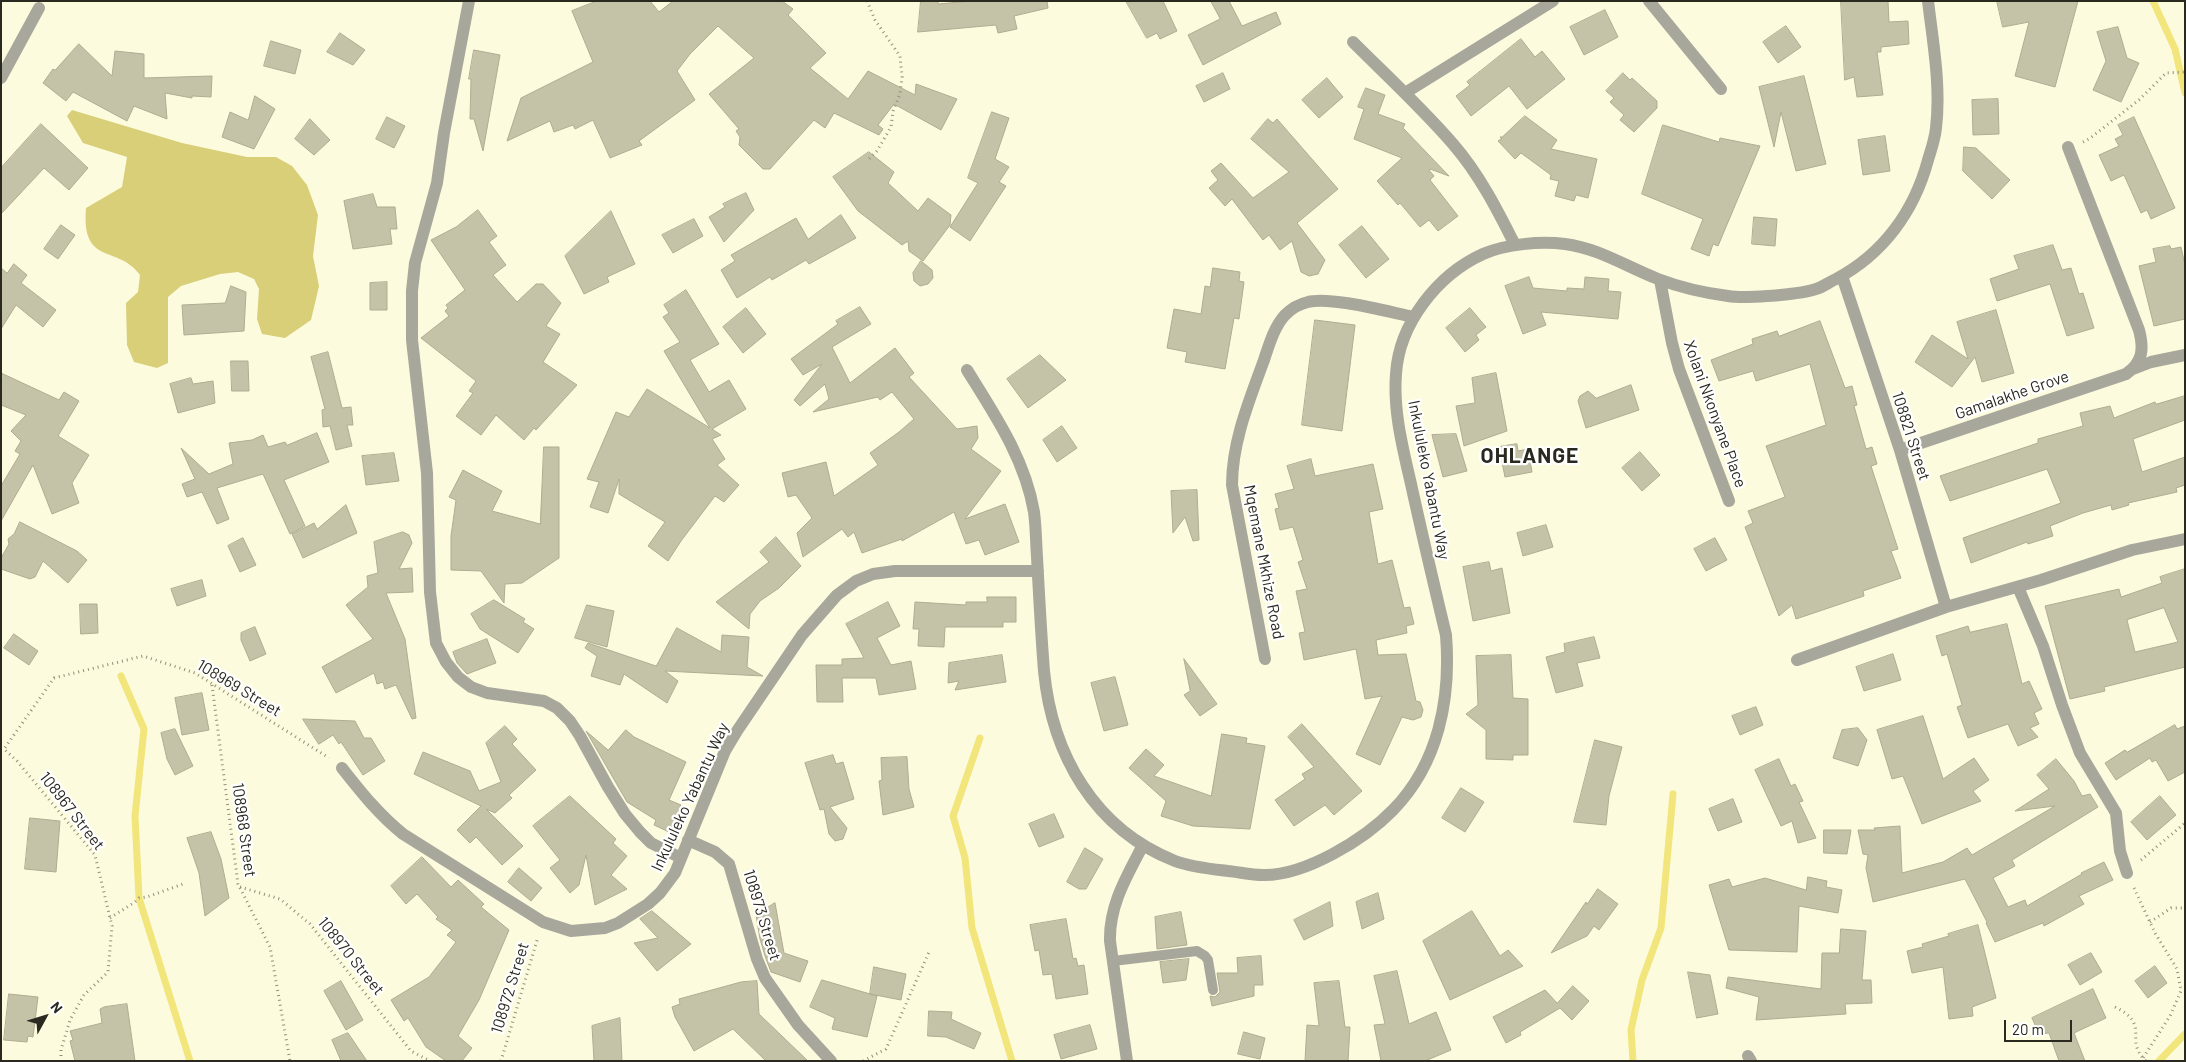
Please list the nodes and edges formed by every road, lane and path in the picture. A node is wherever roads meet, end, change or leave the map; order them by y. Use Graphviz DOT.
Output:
graph roads {
  1 [pos="468,1"];
  2 [pos="867,1"];
  3 [pos="1553,1"];
  4 [pos="1649,1"];
  5 [pos="1928,1"];
  6 [pos="40,8"];
  7 [pos="1353,42"];
  8 [pos="2185,72"];
  9 [pos="1,78"];
  10 [pos="1721,89"];
  11 [pos="1405,94"];
  12 [pos="2068,146"];
  13 [pos="869,159"];
  14 [pos="1515,245"];
  15 [pos="1842,276"];
  16 [pos="1660,280"];
  17 [pos="1414,317"];
  18 [pos="2185,355"];
  19 [pos="2133,369"];
  20 [pos="967,370"];
  21 [pos="1900,450"];
  22 [pos="1729,501"];
  23 [pos="2185,539"];
  24 [pos="1038,571"];
  25 [pos="2018,587"];
  26 [pos="1946,607"];
  27 [pos="1266,660"];
  28 [pos="1797,660"];
  29 [pos="212,684"];
  30 [pos="4,749"];
  31 [pos="342,768"];
  32 [pos="2185,823"];
  33 [pos="688,840"];
  34 [pos="1144,845"];
  35 [pos="681,858"];
  36 [pos="2126,872"];
  37 [pos="183,884"];
  38 [pos="240,887"];
  39 [pos="2185,908"];
  40 [pos="110,918"];
  41 [pos="543,922"];
  42 [pos="2150,922"];
  43 [pos="929,952"];
  44 [pos="1113,960"];
  45 [pos="1213,990"];
  46 [pos="2115,1007"];
  47 [pos="2145,1059"];
  48 [pos="61,1061"];
  49 [pos="290,1061"];
  50 [pos="430,1061"];
  51 [pos="501,1061"];
  52 [pos="831,1061"];
  53 [pos="864,1061"];
  54 [pos="1127,1061"];
  1 -- 35 [label="street"];
  2 -- 13 [label="path"];
  3 -- 11 [label="street"];
  4 -- 10 [label="street"];
  5 -- 15 [label="street, Inkululeko Yabantu Way"];
  6 -- 9 [label="street"];
  7 -- 11 [label="street"];
  8 -- 12 [label="path"];
  11 -- 14 [label="street"];
  12 -- 19 [label="street"];
  14 -- 16 [label="street, Inkululeko Yabantu Way"];
  14 -- 17 [label="street, Inkululeko Yabantu Way"];
  15 -- 16 [label="street, Inkululeko Yabantu Way"];
  15 -- 21 [label="street, 108821 Street"];
  16 -- 22 [label="street, Xolani Nkonyane Place"];
  17 -- 27 [label="street, Mqemane Mkhize Road"];
  17 -- 34 [label="street, Inkululeko Yabantu Way"];
  18 -- 19 [label="street, Gamalakhe Grove"];
  19 -- 21 [label="street, Gamalakhe Grove"];
  20 -- 24 [label="street, Inkululeko Yabantu Way"];
  21 -- 26 [label="street, 108821 Street"];
  23 -- 25 [label="street"];
  24 -- 33 [label="street, Inkululeko Yabantu Way"];
  24 -- 34 [label="street, Inkululeko Yabantu Way"];
  25 -- 26 [label="street"];
  25 -- 36 [label="street"];
  26 -- 28 [label="street"];
  29 -- 30 [label="path, 108969 Street"];
  29 -- 31 [label="path, 108969 Street"];
  29 -- 38 [label="path, 108968 Street"];
  30 -- 40 [label="path, 108967 Street"];
  31 -- 41 [label="street, Inkululeko Yabantu Way"];
  32 -- 36 [label="path"];
  33 -- 35 [label="street, Inkululeko Yabantu Way"];
  33 -- 52 [label="street, 108973 Street"];
  34 -- 44 [label="street"];
  35 -- 41 [label="street, Inkululeko Yabantu Way"];
  36 -- 42 [label="path"];
  37 -- 40 [label="path"];
  38 -- 49 [label="path, 108968 Street"];
  38 -- 50 [label="path, 108970 Street"];
  39 -- 42 [label="path"];
  40 -- 48 [label="path, 108967 Street"];
  41 -- 51 [label="path, 108972 Street"];
  42 -- 47 [label="path"];
  43 -- 53 [label="path"];
  44 -- 45 [label="lane"];
  44 -- 54 [label="street"];
  46 -- 47 [label="path"];
}
